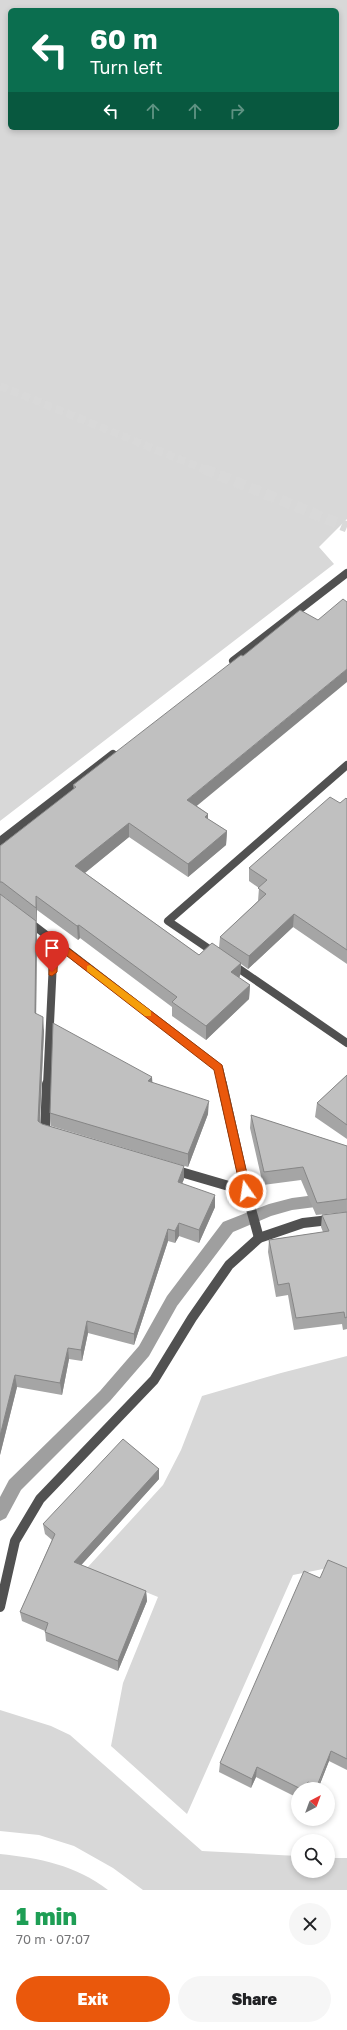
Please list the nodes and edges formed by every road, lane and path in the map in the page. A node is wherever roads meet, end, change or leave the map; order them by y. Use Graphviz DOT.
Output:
graph roads {
  1 [pos="347,573"];
  2 [pos="227,666"];
  3 [pos="120,748"];
  4 [pos="347,765"];
  5 [pos="0,841"];
  6 [pos="18,913"];
  7 [pos="54,941"];
  8 [pos="347,1043"];
  9 [pos="60,1135"];
  10 [pos="164,1167"];
  11 [pos="246,1191"];
  12 [pos="347,1218"];
  13 [pos="259,1238"];
  14 [pos="0,1607"];
  1 -- 2 [label="street"];
  3 -- 5 [label="street"];
  4 -- 8 [label="street"];
  6 -- 7 [label="street"];
  7 -- 9 [label="street"];
  7 -- 11 [label="street"];
  10 -- 11 [label="street"];
  11 -- 13 [label="street"];
  12 -- 13 [label="street"];
  13 -- 14 [label="street"];
}
